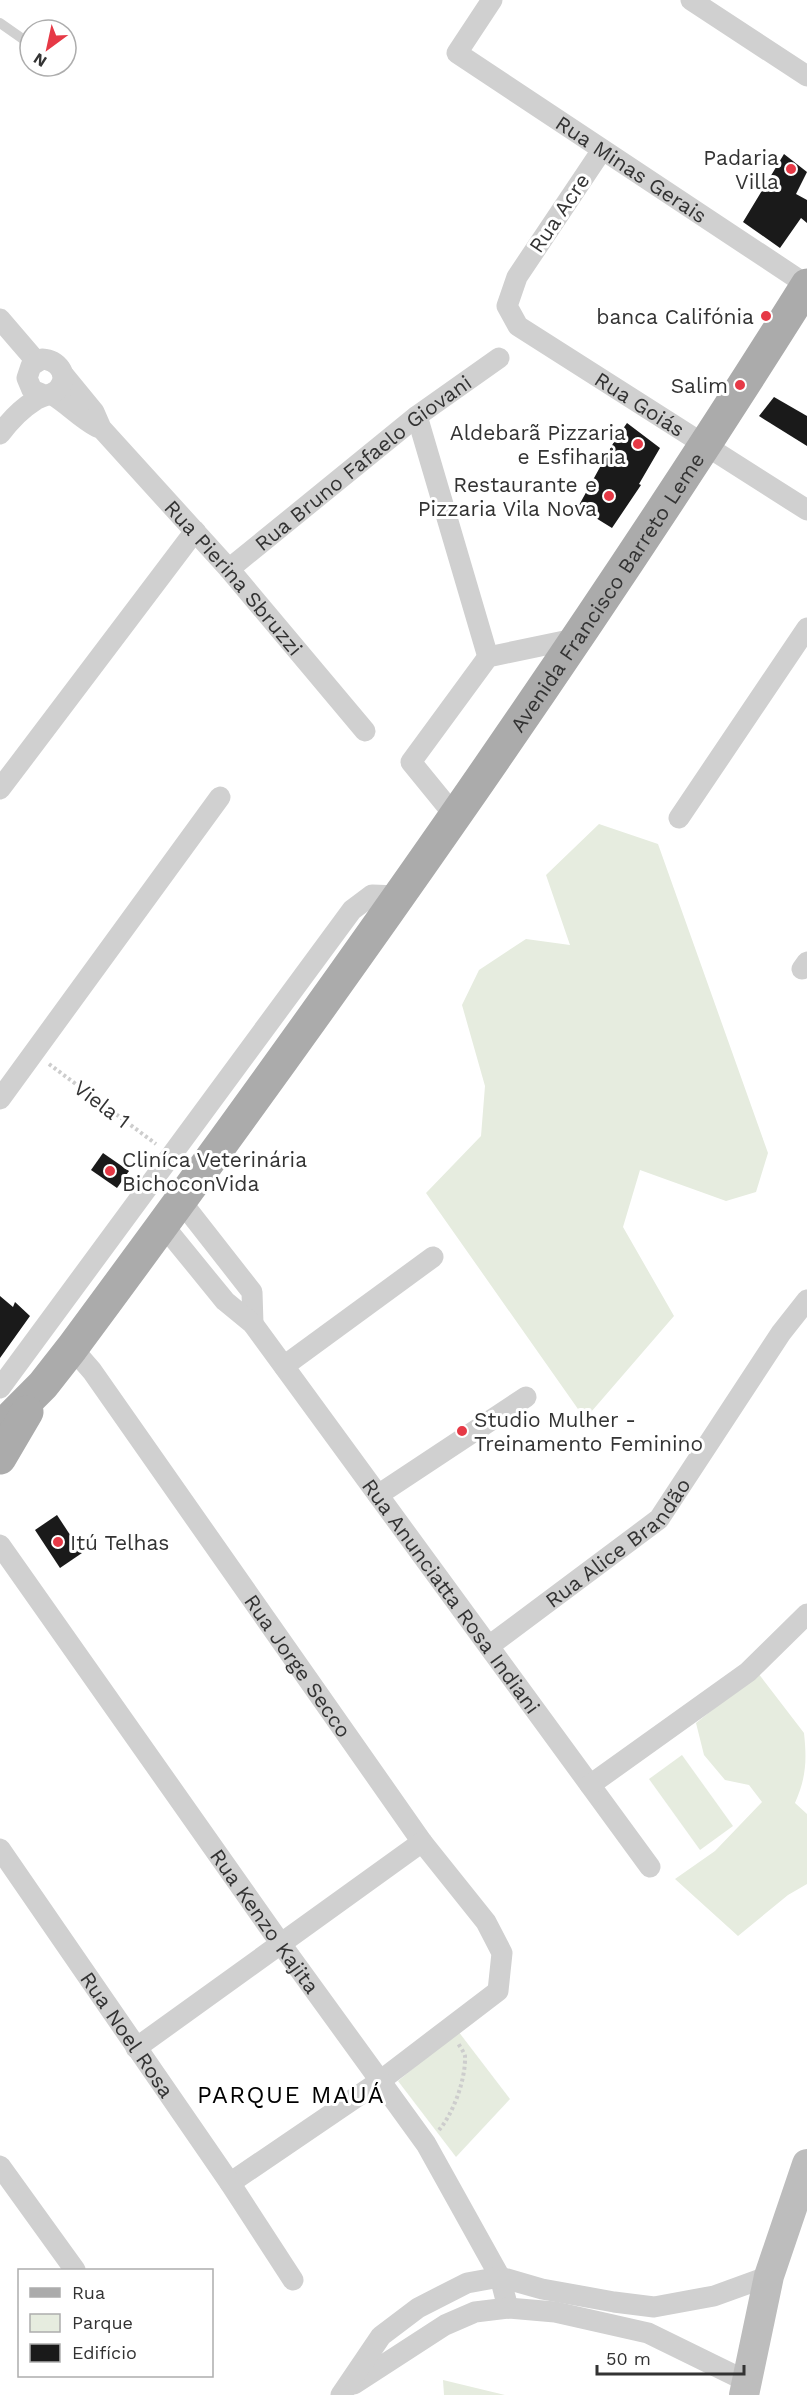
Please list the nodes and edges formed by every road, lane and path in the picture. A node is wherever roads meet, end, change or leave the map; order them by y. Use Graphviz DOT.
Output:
graph roads {
  1 [pos="492,0"];
  2 [pos="691,0"];
  3 [pos="0,23"];
  4 [pos="18,36"];
  5 [pos="807,76"];
  6 [pos="602,150"];
  7 [pos="517,277"];
  8 [pos="807,285"];
  9 [pos="0,319"];
  10 [pos="499,358"];
  11 [pos="36,361"];
  12 [pos="62,373"];
  13 [pos="41,391"];
  14 [pos="417,416"];
  15 [pos="101,428"];
  16 [pos="5,429"];
  17 [pos="706,446"];
  18 [pos="807,510"];
  19 [pos="195,531"];
  20 [pos="229,569"];
  21 [pos="807,628"];
  22 [pos="574,639"];
  23 [pos="488,657"];
  24 [pos="366,731"];
  25 [pos="0,789"];
  26 [pos="220,796"];
  27 [pos="455,816"];
  28 [pos="679,818"];
  29 [pos="399,896"];
  30 [pos="34,1052"];
  31 [pos="0,1099"];
  32 [pos="171,1155"];
  33 [pos="172,1213"];
  34 [pos="433,1257"];
  35 [pos="807,1300"];
  36 [pos="254,1324"];
  37 [pos="72,1348"];
  38 [pos="285,1366"];
  39 [pos="43,1384"];
  40 [pos="0,1388"];
  41 [pos="526,1397"];
  42 [pos="0,1428"];
  43 [pos="0,1458"];
  44 [pos="378,1495"];
  45 [pos="0,1545"];
  46 [pos="807,1614"];
  47 [pos="489,1646"];
  48 [pos="590,1785"];
  49 [pos="422,1842"];
  50 [pos="0,1850"];
  51 [pos="650,1867"];
  52 [pos="281,1944"];
  53 [pos="449,2028"];
  54 [pos="136,2048"];
  55 [pos="380,2081"];
  56 [pos="426,2144"];
  57 [pos="807,2164"];
  58 [pos="0,2166"];
  59 [pos="230,2183"];
  60 [pos="74,2269"];
  61 [pos="769,2276"];
  62 [pos="501,2277"];
  63 [pos="293,2280"];
  64 [pos="654,2307"];
  65 [pos="508,2308"];
  66 [pos="648,2333"];
  67 [pos="746,2388"];
  68 [pos="342,2393"];
  1 -- 6 [label="street, Rua Minas Gerais"];
  2 -- 5 [label="street"];
  3 -- 4 [label="lane"];
  6 -- 7 [label="street, Rua Acre"];
  6 -- 8 [label="street, Rua Minas Gerais"];
  7 -- 17 [label="street, Rua Goiás"];
  8 -- 17 [label="main road, Avenida Francisco Barreto Leme"];
  9 -- 11 [label="street"];
  10 -- 14 [label="street, Rua Bruno Fafaelo Giovani"];
  11 -- 12 [label="street"];
  11 -- 13 [label="street"];
  12 -- 13 [label="street"];
  12 -- 15 [label="street, Rua Pierina Sbruzzi"];
  13 -- 15 [label="street, Rua Pierina Sbruzzi"];
  13 -- 16 [label="street"];
  14 -- 20 [label="street, Rua Bruno Fafaelo Giovani"];
  14 -- 23 [label="street"];
  15 -- 19 [label="street, Rua Pierina Sbruzzi"];
  17 -- 18 [label="street, Rua Goiás"];
  17 -- 22 [label="main road, Avenida Francisco Barreto Leme"];
  19 -- 20 [label="street, Rua Pierina Sbruzzi"];
  19 -- 25 [label="street"];
  20 -- 24 [label="street, Rua Pierina Sbruzzi"];
  21 -- 28 [label="street"];
  22 -- 23 [label="street"];
  22 -- 27 [label="main road, Avenida Francisco Barreto Leme"];
  23 -- 27 [label="street"];
  26 -- 30 [label="street"];
  27 -- 29 [label="main road, Avenida Francisco Barreto Leme"];
  29 -- 32 [label="street"];
  29 -- 33 [label="main road, Avenida Francisco Barreto Leme"];
  30 -- 31 [label="street"];
  30 -- 32 [label="path, Viela 1"];
  32 -- 40 [label="street"];
  33 -- 36 [label="street, Rua Anunciatta Rosa Indiani"];
  33 -- 36 [label="street"];
  33 -- 37 [label="main road, Avenida Francisco Barreto Leme"];
  34 -- 38 [label="street"];
  35 -- 47 [label="street, Rua Alice Brandão"];
  36 -- 38 [label="street, Rua Anunciatta Rosa Indiani"];
  37 -- 39 [label="main road, Avenida Francisco Barreto Leme"];
  37 -- 49 [label="street, Rua Jorge Secco"];
  38 -- 44 [label="street, Rua Anunciatta Rosa Indiani"];
  39 -- 42 [label="main road, Avenida Francisco Barreto Leme"];
  39 -- 43 [label="main road, Avenida Francisco Barreto Leme"];
  41 -- 44 [label="street"];
  44 -- 47 [label="street, Rua Anunciatta Rosa Indiani"];
  45 -- 52 [label="street, Rua Kenzo Kajita"];
  46 -- 48 [label="street"];
  47 -- 48 [label="street, Rua Anunciatta Rosa Indiani"];
  48 -- 51 [label="street, Rua Anunciatta Rosa Indiani"];
  49 -- 52 [label="street"];
  49 -- 53 [label="street, Rua Jorge Secco"];
  50 -- 54 [label="street, Rua Noel Rosa"];
  52 -- 54 [label="street"];
  52 -- 55 [label="street, Rua Kenzo Kajita"];
  53 -- 55 [label="street"];
  53 -- 56 [label="path"];
  54 -- 59 [label="street, Rua Noel Rosa"];
  55 -- 56 [label="street, Rua Kenzo Kajita"];
  55 -- 59 [label="street"];
  56 -- 62 [label="street, Rua Kenzo Kajita"];
  57 -- 61 [label="main road"];
  58 -- 60 [label="street"];
  59 -- 63 [label="street, Rua Noel Rosa"];
  61 -- 64 [label="street"];
  61 -- 67 [label="main road"];
  62 -- 64 [label="street"];
  62 -- 65 [label="street, Rua Kenzo Kajita"];
  62 -- 68 [label="street"];
  64 -- 66 [label="street"];
  65 -- 66 [label="street"];
  65 -- 68 [label="street"];
  66 -- 67 [label="street"];
}
